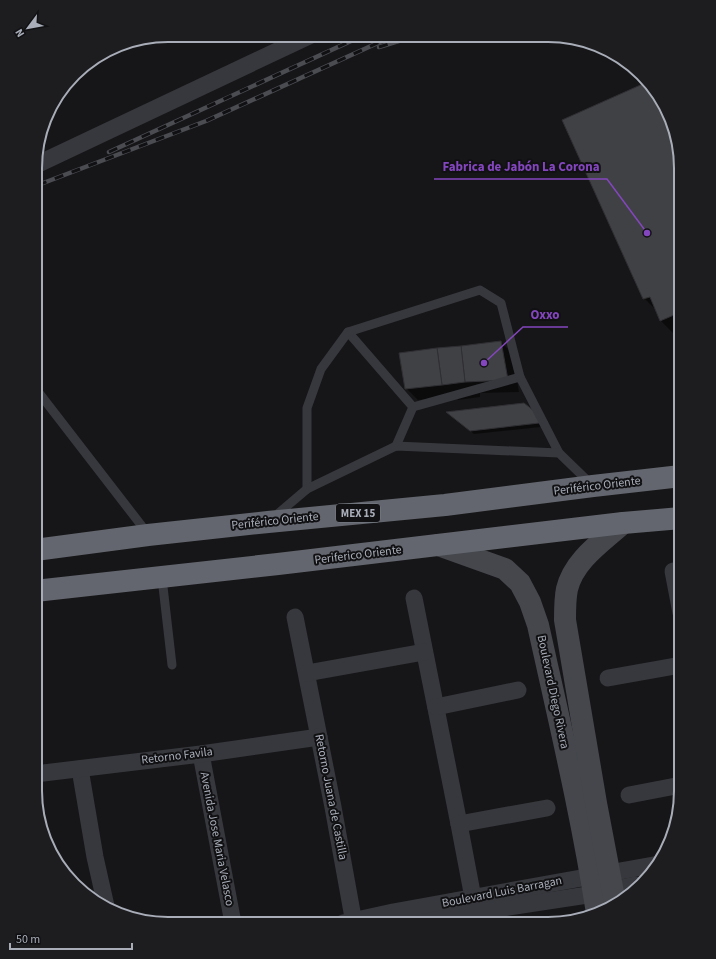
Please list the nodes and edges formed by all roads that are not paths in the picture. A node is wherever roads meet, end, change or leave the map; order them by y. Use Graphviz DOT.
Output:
graph roads {
  1 [pos="296,42"];
  2 [pos="42,162"];
  3 [pos="348,332"];
  4 [pos="520,376"];
  5 [pos="42,397"];
  6 [pos="413,408"];
  7 [pos="396,446"];
  8 [pos="559,453"];
  9 [pos="674,477"];
  10 [pos="593,486"];
  11 [pos="307,488"];
  12 [pos="674,519"];
  13 [pos="268,522"];
  14 [pos="623,523"];
  15 [pos="148,535"];
  16 [pos="438,545"];
  17 [pos="42,549"];
  18 [pos="673,571"];
  19 [pos="674,576"];
  20 [pos="162,578"];
  21 [pos="42,590"];
  22 [pos="414,598"];
  23 [pos="295,617"];
  24 [pos="565,620"];
  25 [pos="538,625"];
  26 [pos="424,652"];
  27 [pos="172,665"];
  28 [pos="674,666"];
  29 [pos="307,673"];
  30 [pos="608,678"];
  31 [pos="518,690"];
  32 [pos="436,706"];
  33 [pos="319,737"];
  34 [pos="201,754"];
  35 [pos="80,769"];
  36 [pos="42,773"];
  37 [pos="674,786"];
  38 [pos="629,795"];
  39 [pos="547,808"];
  40 [pos="459,824"];
  41 [pos="646,870"];
  42 [pos="631,886"];
  43 [pos="603,891"];
  44 [pos="105,900"];
  45 [pos="475,911"];
  46 [pos="233,917"];
  47 [pos="350,917"];
  48 [pos="371,917"];
  49 [pos="448,917"];
  1 -- 2 [label="street"];
  3 -- 4 [label="lane"];
  3 -- 6 [label="lane"];
  3 -- 11 [label="lane"];
  4 -- 6 [label="lane"];
  4 -- 8 [label="lane"];
  5 -- 15 [label="lane"];
  6 -- 7 [label="lane"];
  7 -- 8 [label="lane"];
  7 -- 11 [label="lane"];
  8 -- 10 [label="lane"];
  9 -- 10 [label="highway, Periférico Oriente / MEX 15"];
  10 -- 13 [label="highway, Periférico Oriente / MEX 15"];
  11 -- 13 [label="lane"];
  12 -- 14 [label="highway, Periferico Oriente"];
  13 -- 15 [label="highway, Periférico Oriente / MEX 15"];
  14 -- 16 [label="highway, Periferico Oriente"];
  14 -- 24 [label="street, Boulevard Diego Rivera"];
  15 -- 17 [label="highway, Periférico Oriente / MEX 15"];
  16 -- 20 [label="highway, Periferico Oriente"];
  16 -- 25 [label="street, Boulevard Diego Rivera"];
  18 -- 19 [label="street"];
  20 -- 21 [label="highway, Periferico Oriente"];
  20 -- 27 [label="lane"];
  22 -- 26 [label="street"];
  23 -- 29 [label="street, Retorno Juana de Castilla"];
  24 -- 25 [label="street"];
  24 -- 43 [label="street, Boulevard Diego Rivera"];
  25 -- 43 [label="street, Boulevard Diego Rivera"];
  26 -- 29 [label="street"];
  26 -- 32 [label="street"];
  28 -- 30 [label="street"];
  29 -- 33 [label="street, Retorno Juana de Castilla"];
  31 -- 32 [label="street"];
  32 -- 40 [label="street"];
  33 -- 34 [label="street, Retorno Favila"];
  33 -- 47 [label="street, Retorno Juana de Castilla"];
  34 -- 35 [label="street, Retorno Favila"];
  34 -- 46 [label="street, Avenida Jose Maria Velasco"];
  35 -- 36 [label="street, Retorno Favila"];
  35 -- 44 [label="street"];
  37 -- 38 [label="street"];
  39 -- 40 [label="street"];
  40 -- 45 [label="street"];
  41 -- 43 [label="street"];
  42 -- 43 [label="street"];
  43 -- 45 [label="street, Boulevard Luis Barragan"];
  45 -- 48 [label="street, Boulevard Luis Barragan"];
  45 -- 49 [label="street"];
}
